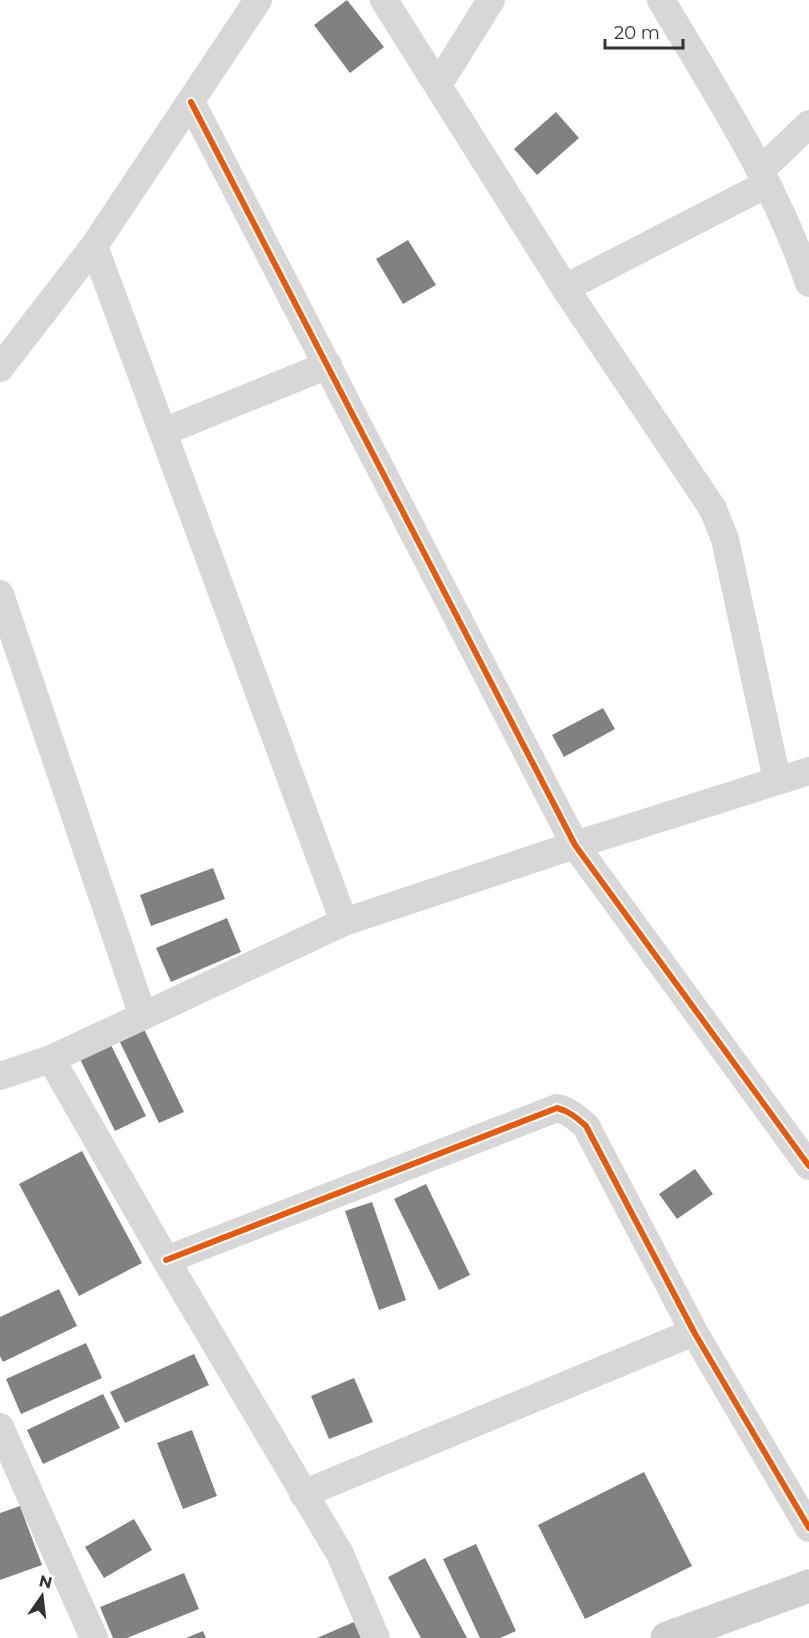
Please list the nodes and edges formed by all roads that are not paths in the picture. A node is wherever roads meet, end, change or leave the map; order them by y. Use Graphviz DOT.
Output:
graph roads {
  1 [pos="258,0"];
  2 [pos="384,0"];
  3 [pos="491,0"];
  4 [pos="661,0"];
  5 [pos="438,85"];
  6 [pos="191,102"];
  7 [pos="809,124"];
  8 [pos="764,177"];
  9 [pos="94,246"];
  10 [pos="806,266"];
  11 [pos="566,288"];
  12 [pos="328,365"];
  13 [pos="0,368"];
  14 [pos="163,432"];
  15 [pos="0,594"];
  16 [pos="809,771"];
  17 [pos="777,780"];
  18 [pos="575,844"];
  19 [pos="344,922"];
  20 [pos="143,1016"];
  21 [pos="51,1059"];
  22 [pos="0,1076"];
  23 [pos="809,1166"];
  24 [pos="166,1260"];
  25 [pos="694,1332"];
  26 [pos="0,1427"];
  27 [pos="303,1494"];
  28 [pos="809,1528"];
  29 [pos="809,1586"];
  30 [pos="713,1631"];
  31 [pos="94,1638"];
  32 [pos="376,1638"];
  33 [pos="667,1638"];
  1 -- 6 [label="street"];
  2 -- 5 [label="street"];
  3 -- 5 [label="street"];
  4 -- 8 [label="street"];
  5 -- 11 [label="street"];
  6 -- 9 [label="street"];
  6 -- 12 [label="street"];
  7 -- 8 [label="street"];
  8 -- 10 [label="street"];
  8 -- 11 [label="street"];
  9 -- 13 [label="street"];
  9 -- 14 [label="street"];
  11 -- 17 [label="street"];
  12 -- 14 [label="street"];
  12 -- 18 [label="street"];
  14 -- 19 [label="street"];
  15 -- 20 [label="street"];
  16 -- 17 [label="street"];
  17 -- 18 [label="street"];
  18 -- 19 [label="street"];
  18 -- 23 [label="street"];
  19 -- 20 [label="street"];
  20 -- 21 [label="street"];
  21 -- 22 [label="street"];
  21 -- 24 [label="street"];
  24 -- 25 [label="street"];
  24 -- 27 [label="street"];
  25 -- 27 [label="street"];
  25 -- 28 [label="street"];
  26 -- 31 [label="street"];
  27 -- 32 [label="street"];
  29 -- 30 [label="main road"];
  30 -- 33 [label="main road"];
}
